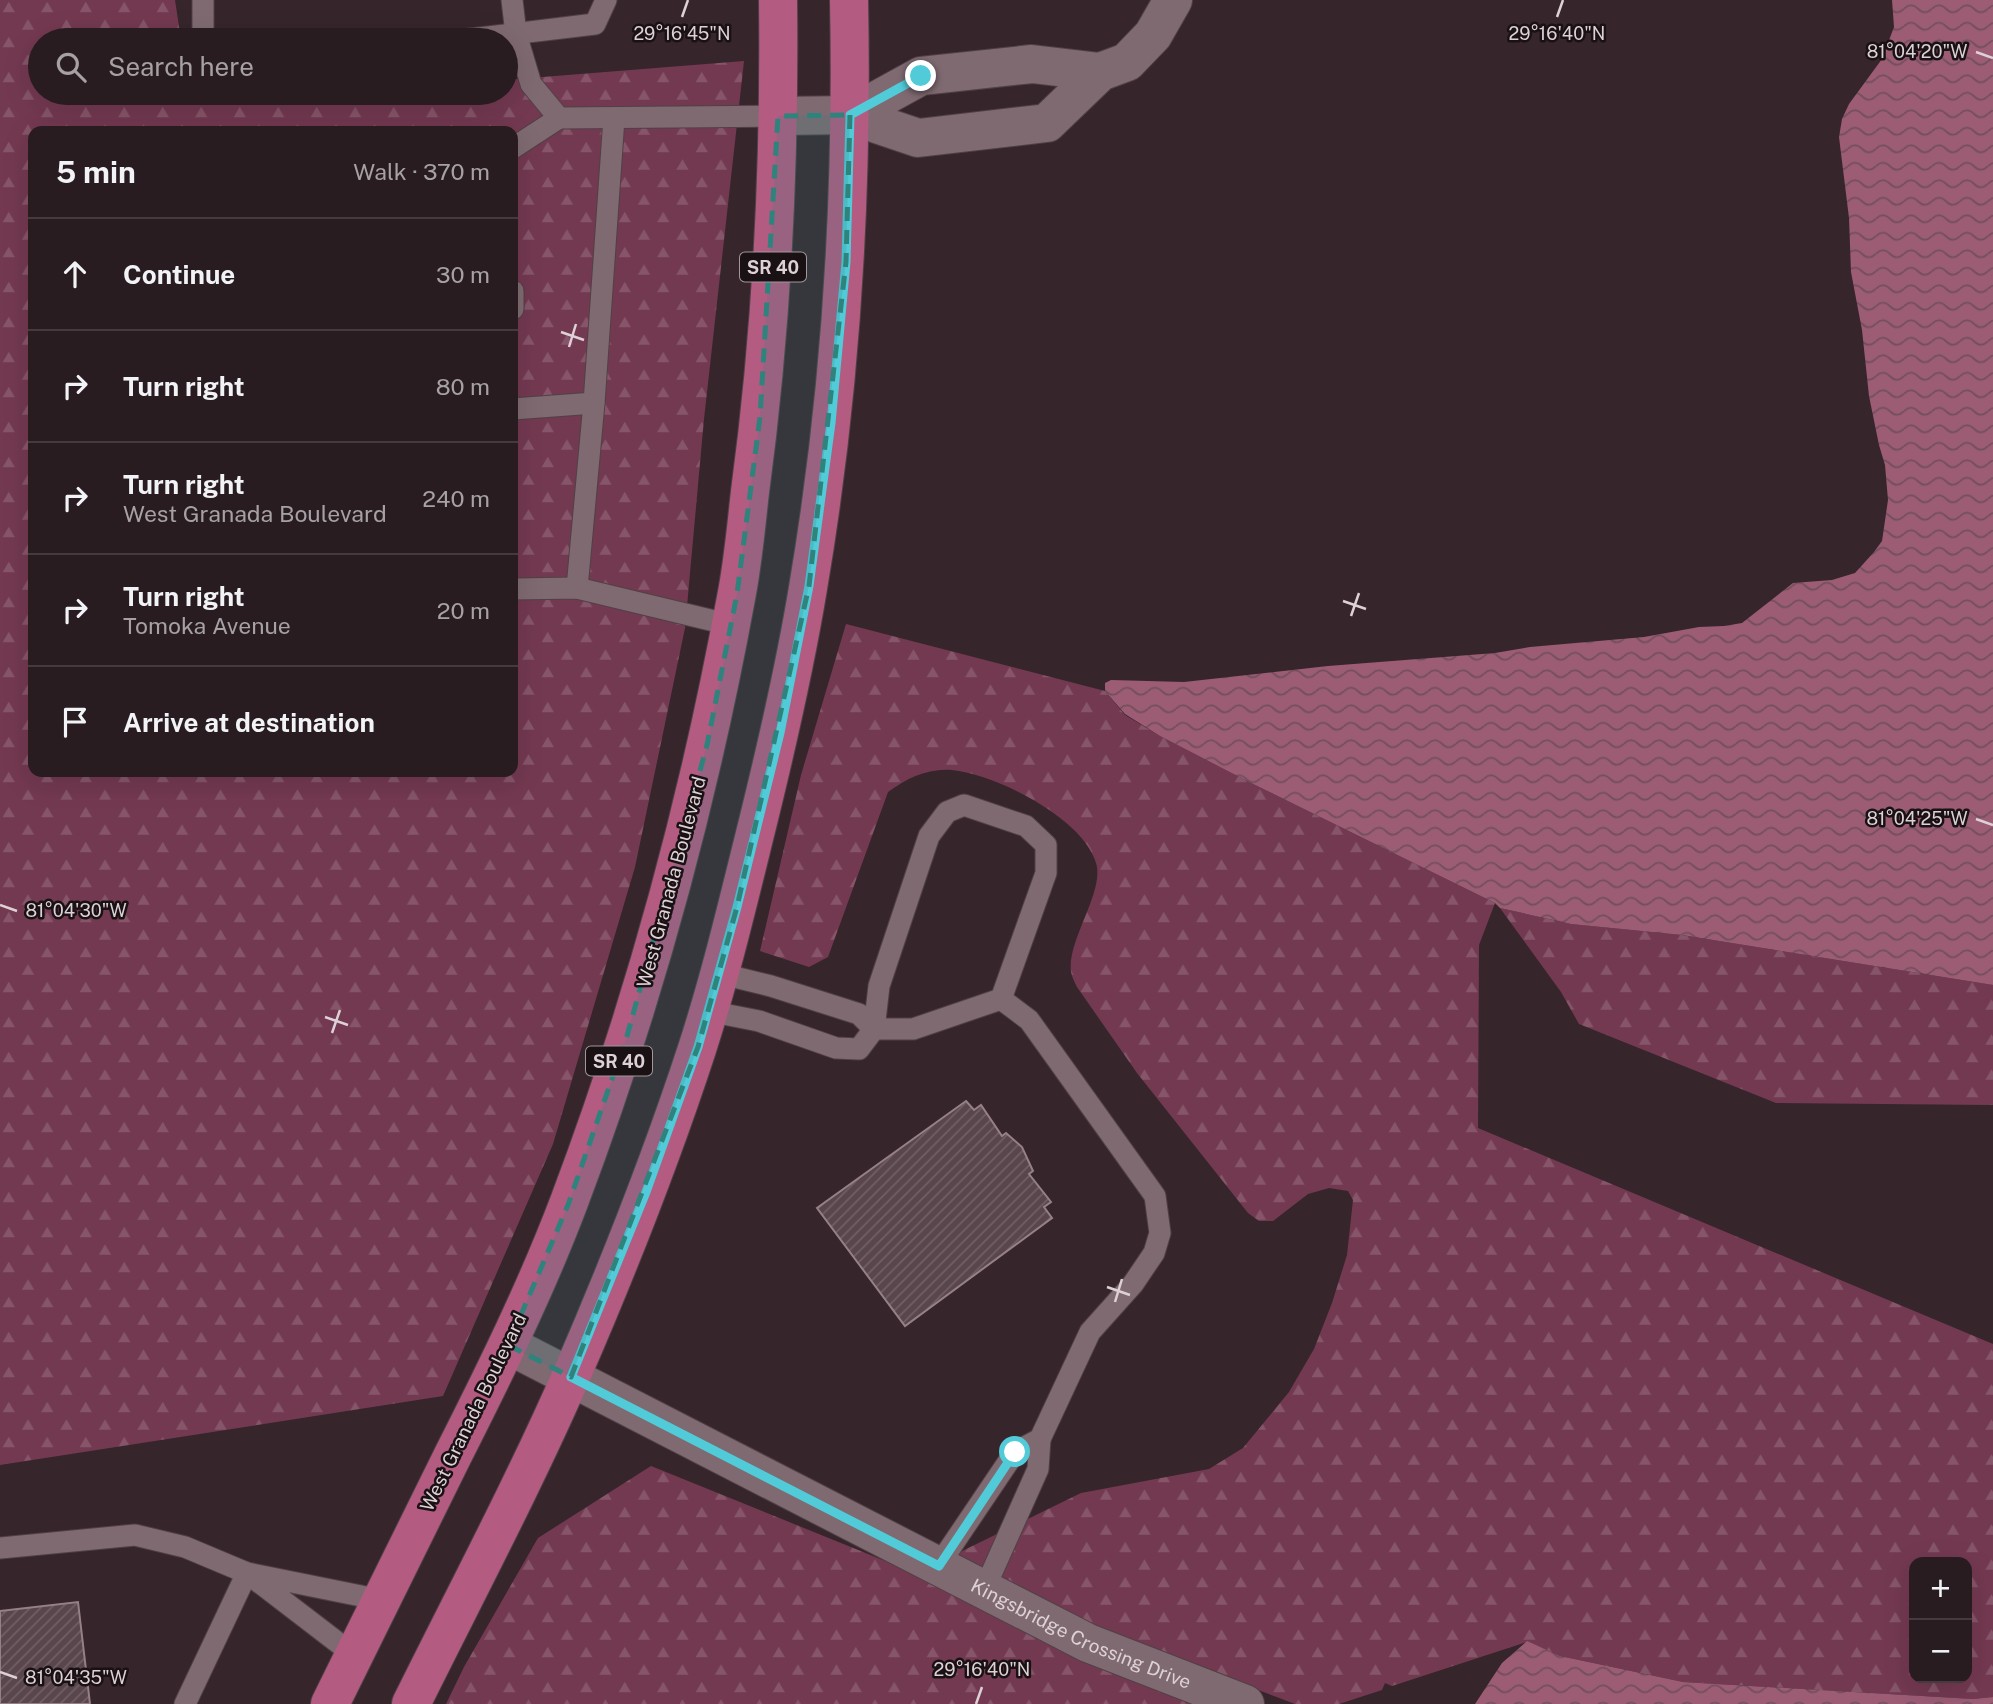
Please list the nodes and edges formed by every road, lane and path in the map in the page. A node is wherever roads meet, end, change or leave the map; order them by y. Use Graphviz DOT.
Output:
graph roads {
  1 [pos="203,0"];
  2 [pos="512,0"];
  3 [pos="606,0"];
  4 [pos="778,0"];
  5 [pos="849,0"];
  6 [pos="1173,0"];
  7 [pos="203,28"];
  8 [pos="515,28"];
  9 [pos="518,34"];
  10 [pos="518,41"];
  11 [pos="1100,72"];
  12 [pos="850,115"];
  13 [pos="778,116"];
  14 [pos="559,118"];
  15 [pos="614,118"];
  16 [pos="518,145"];
  17 [pos="594,403"];
  18 [pos="518,410"];
  19 [pos="577,588"];
  20 [pos="518,589"];
  21 [pos="731,625"];
  22 [pos="718,973"];
  23 [pos="1001,999"];
  24 [pos="708,1010"];
  25 [pos="874,1029"];
  26 [pos="508,1345"];
  27 [pos="571,1377"];
  28 [pos="1040,1439"];
  29 [pos="0,1548"];
  30 [pos="939,1566"];
  31 [pos="247,1573"];
  32 [pos="984,1590"];
  33 [pos="381,1601"];
  34 [pos="354,1655"];
  35 [pos="185,1704"];
  36 [pos="330,1704"];
  37 [pos="411,1704"];
  38 [pos="1245,1704"];
  1 -- 7 [label="lane"];
  2 -- 8 [label="lane"];
  3 -- 9 [label="lane"];
  4 -- 13 [label="main road, West Granada Boulevard / SR 40"];
  5 -- 12 [label="main road"];
  6 -- 11 [label="street"];
  10 -- 14 [label="lane"];
  11 -- 12 [label="street"];
  11 -- 12 [label="street"];
  12 -- 13 [label="street"];
  12 -- 22 [label="main road"];
  13 -- 15 [label="lane"];
  13 -- 21 [label="main road, West Granada Boulevard / SR 40"];
  14 -- 15 [label="lane"];
  14 -- 16 [label="lane"];
  15 -- 17 [label="lane"];
  17 -- 18 [label="lane"];
  17 -- 19 [label="lane"];
  19 -- 20 [label="lane"];
  19 -- 21 [label="lane"];
  21 -- 26 [label="main road, West Granada Boulevard / SR 40"];
  22 -- 24 [label="main road"];
  22 -- 25 [label="lane"];
  23 -- 25 [label="lane"];
  23 -- 25 [label="lane"];
  23 -- 28 [label="lane"];
  24 -- 25 [label="lane"];
  24 -- 27 [label="main road"];
  26 -- 27 [label="street, Kingsbridge Crossing Drive"];
  26 -- 33 [label="main road, West Granada Boulevard / SR 40"];
  27 -- 30 [label="street, Kingsbridge Crossing Drive"];
  27 -- 37 [label="main road"];
  28 -- 30 [label="lane"];
  28 -- 32 [label="lane"];
  29 -- 31 [label="lane"];
  30 -- 32 [label="street, Kingsbridge Crossing Drive"];
  31 -- 33 [label="lane"];
  31 -- 34 [label="lane"];
  31 -- 35 [label="lane"];
  32 -- 38 [label="street, Kingsbridge Crossing Drive"];
  33 -- 34 [label="main road, West Granada Boulevard / SR 40"];
  34 -- 36 [label="main road, West Granada Boulevard / SR 40"];
}
